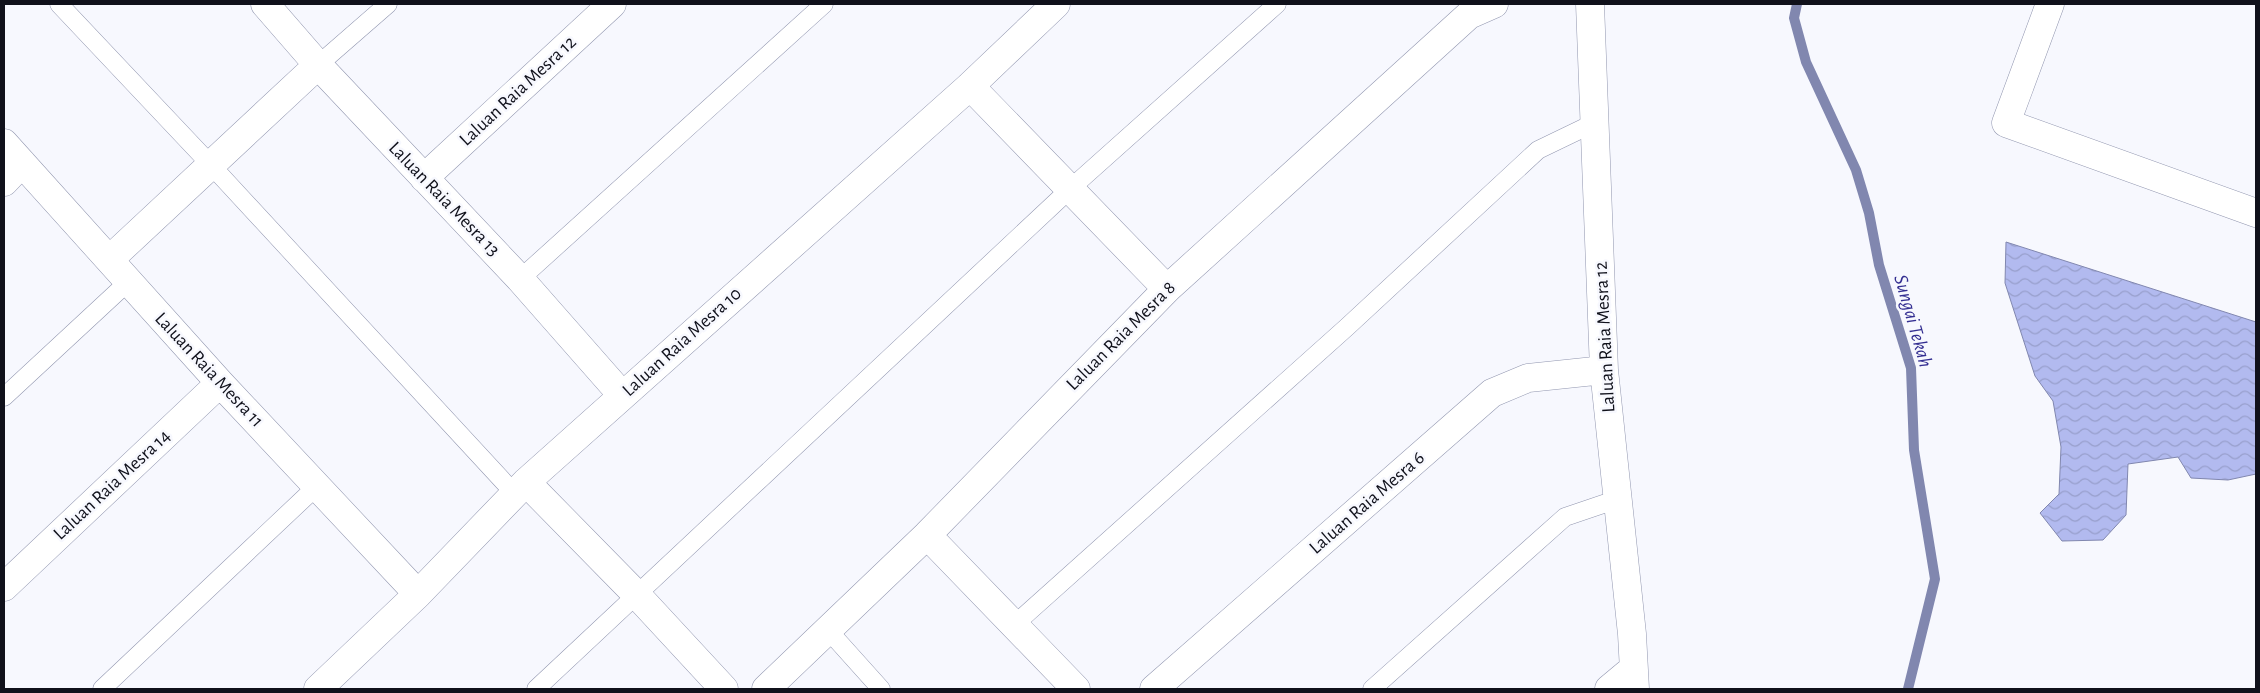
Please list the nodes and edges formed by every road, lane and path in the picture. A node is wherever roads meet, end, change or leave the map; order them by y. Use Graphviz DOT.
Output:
graph roads {
  1 [pos="59,4"];
  2 [pos="265,4"];
  3 [pos="388,4"];
  4 [pos="612,4"];
  5 [pos="824,4"];
  6 [pos="1056,4"];
  7 [pos="1277,4"];
  8 [pos="1494,4"];
  9 [pos="1590,4"];
  10 [pos="2050,4"];
  11 [pos="318,65"];
  12 [pos="970,86"];
  13 [pos="1594,123"];
  14 [pos="4,143"];
  15 [pos="211,165"];
  16 [pos="13,172"];
  17 [pos="424,178"];
  18 [pos="1070,189"];
  19 [pos="2256,213"];
  20 [pos="110,259"];
  21 [pos="520,279"];
  22 [pos="128,282"];
  23 [pos="1167,289"];
  24 [pos="1604,370"];
  25 [pos="220,384"];
  26 [pos="622,396"];
  27 [pos="4,397"];
  28 [pos="317,486"];
  29 [pos="520,488"];
  30 [pos="1618,499"];
  31 [pos="927,535"];
  32 [pos="4,587"];
  33 [pos="418,594"];
  34 [pos="636,594"];
  35 [pos="1014,625"];
  36 [pos="828,630"];
  37 [pos="1634,679"];
  38 [pos="102,689"];
  39 [pos="318,689"];
  40 [pos="536,689"];
  41 [pos="724,689"];
  42 [pos="766,689"];
  43 [pos="881,689"];
  44 [pos="1076,689"];
  45 [pos="1154,689"];
  46 [pos="1372,689"];
  47 [pos="1609,689"];
  1 -- 15 [label="lane"];
  2 -- 11 [label="street, Laluan Raia Mesra 13"];
  3 -- 11 [label="lane"];
  4 -- 17 [label="street, Laluan Raia Mesra 12"];
  5 -- 21 [label="lane"];
  6 -- 12 [label="street, Laluan Raia Mesra 10"];
  7 -- 18 [label="lane"];
  8 -- 23 [label="street, Laluan Raia Mesra 8"];
  9 -- 13 [label="street, Laluan Raia Mesra 12"];
  10 -- 19 [label="street"];
  11 -- 15 [label="street"];
  11 -- 17 [label="street, Laluan Raia Mesra 13"];
  12 -- 18 [label="street"];
  12 -- 26 [label="street, Laluan Raia Mesra 10"];
  13 -- 24 [label="street, Laluan Raia Mesra 12"];
  13 -- 35 [label="lane"];
  14 -- 16 [label="street, Laluan Raia Mesra 11"];
  15 -- 20 [label="street"];
  15 -- 29 [label="lane"];
  16 -- 20 [label="street, Laluan Raia Mesra 11"];
  17 -- 21 [label="street, Laluan Raia Mesra 13"];
  18 -- 23 [label="street"];
  18 -- 34 [label="lane"];
  20 -- 22 [label="street, Laluan Raia Mesra 11"];
  21 -- 26 [label="street, Laluan Raia Mesra 13"];
  22 -- 25 [label="street, Laluan Raia Mesra 11"];
  22 -- 27 [label="lane"];
  23 -- 31 [label="street, Laluan Raia Mesra 8"];
  24 -- 30 [label="street, Laluan Raia Mesra 12"];
  24 -- 45 [label="street, Laluan Raia Mesra 6"];
  25 -- 28 [label="street, Laluan Raia Mesra 11"];
  25 -- 32 [label="street, Laluan Raia Mesra 14"];
  26 -- 29 [label="street, Laluan Raia Mesra 10"];
  28 -- 33 [label="street, Laluan Raia Mesra 11"];
  28 -- 38 [label="lane"];
  29 -- 33 [label="street, Laluan Raia Mesra 10"];
  29 -- 34 [label="street"];
  30 -- 37 [label="street, Laluan Raia Mesra 12"];
  30 -- 46 [label="lane"];
  31 -- 35 [label="street"];
  31 -- 36 [label="street, Laluan Raia Mesra 8"];
  33 -- 39 [label="street, Laluan Raia Mesra 10"];
  34 -- 40 [label="lane"];
  34 -- 41 [label="street"];
  35 -- 44 [label="street"];
  36 -- 42 [label="street, Laluan Raia Mesra 8"];
  36 -- 43 [label="lane"];
  37 -- 47 [label="street"];
}
